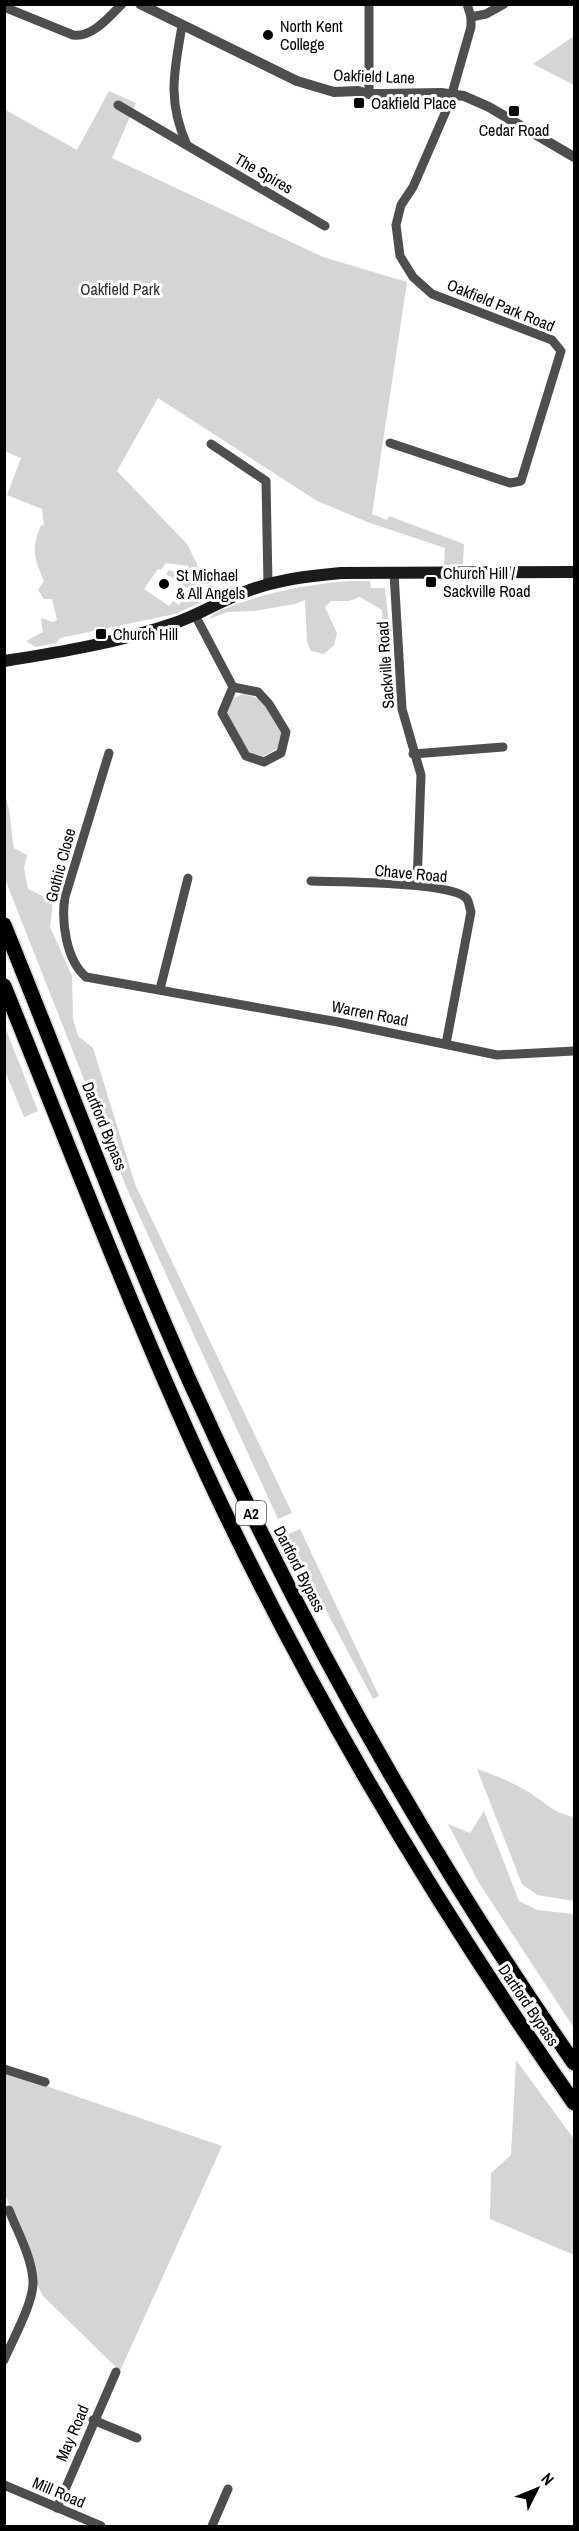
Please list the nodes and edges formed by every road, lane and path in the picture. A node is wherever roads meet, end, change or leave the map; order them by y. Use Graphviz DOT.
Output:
graph roads {
  1 [pos="122,4"];
  2 [pos="140,4"];
  3 [pos="369,4"];
  4 [pos="467,4"];
  5 [pos="504,4"];
  6 [pos="4,8"];
  7 [pos="471,17"];
  8 [pos="182,26"];
  9 [pos="369,94"];
  10 [pos="452,94"];
  11 [pos="118,105"];
  12 [pos="187,146"];
  13 [pos="574,157"];
  14 [pos="326,226"];
  15 [pos="390,443"];
  16 [pos="211,444"];
  17 [pos="574,572"];
  18 [pos="394,573"];
  19 [pos="268,584"];
  20 [pos="195,615"];
  21 [pos="4,661"];
  22 [pos="233,687"];
  23 [pos="503,747"];
  24 [pos="109,753"];
  25 [pos="413,754"];
  26 [pos="188,878"];
  27 [pos="311,881"];
  28 [pos="417,885"];
  29 [pos="4,925"];
  30 [pos="92,978"];
  31 [pos="4,986"];
  32 [pos="160,989"];
  33 [pos="446,1044"];
  34 [pos="574,1051"];
  35 [pos="574,2062"];
  36 [pos="4,2069"];
  37 [pos="45,2082"];
  38 [pos="574,2103"];
  39 [pos="9,2210"];
  40 [pos="4,2360"];
  41 [pos="116,2372"];
  42 [pos="93,2420"];
  43 [pos="137,2438"];
  44 [pos="4,2485"];
  45 [pos="228,2489"];
  46 [pos="57,2508"];
  47 [pos="101,2526"];
  48 [pos="212,2526"];
  1 -- 6 [label="street"];
  2 -- 8 [label="street, Oakfield Lane"];
  3 -- 9 [label="street"];
  4 -- 7 [label="street"];
  5 -- 7 [label="street"];
  7 -- 10 [label="street"];
  8 -- 9 [label="street, Oakfield Lane"];
  8 -- 12 [label="street"];
  9 -- 10 [label="street, Oakfield Lane"];
  10 -- 13 [label="street, Oakfield Lane"];
  10 -- 15 [label="street, Oakfield Park Road"];
  11 -- 12 [label="street, The Spires"];
  12 -- 14 [label="street, The Spires"];
  16 -- 19 [label="street"];
  17 -- 18 [label="main road"];
  18 -- 19 [label="main road"];
  18 -- 25 [label="street, Sackville Road"];
  19 -- 20 [label="main road"];
  20 -- 21 [label="main road"];
  20 -- 22 [label="street"];
  22 -- 22 [label="street"];
  23 -- 25 [label="street"];
  24 -- 30 [label="street, Gothic Close"];
  25 -- 28 [label="street, Sackville Road"];
  26 -- 32 [label="street"];
  27 -- 28 [label="street, Chave Road"];
  28 -- 33 [label="street, Chave Road"];
  29 -- 35 [label="highway, Dartford Bypass / A2"];
  30 -- 32 [label="street, Warren Road"];
  31 -- 38 [label="highway, Dartford Bypass / A2"];
  32 -- 33 [label="street, Warren Road"];
  33 -- 34 [label="street, Warren Road"];
  36 -- 37 [label="street"];
  39 -- 40 [label="street"];
  41 -- 42 [label="street, May Road"];
  42 -- 43 [label="street"];
  42 -- 46 [label="street, May Road"];
  44 -- 46 [label="street, Mill Road"];
  45 -- 48 [label="street"];
  46 -- 47 [label="street, Mill Road"];
}
